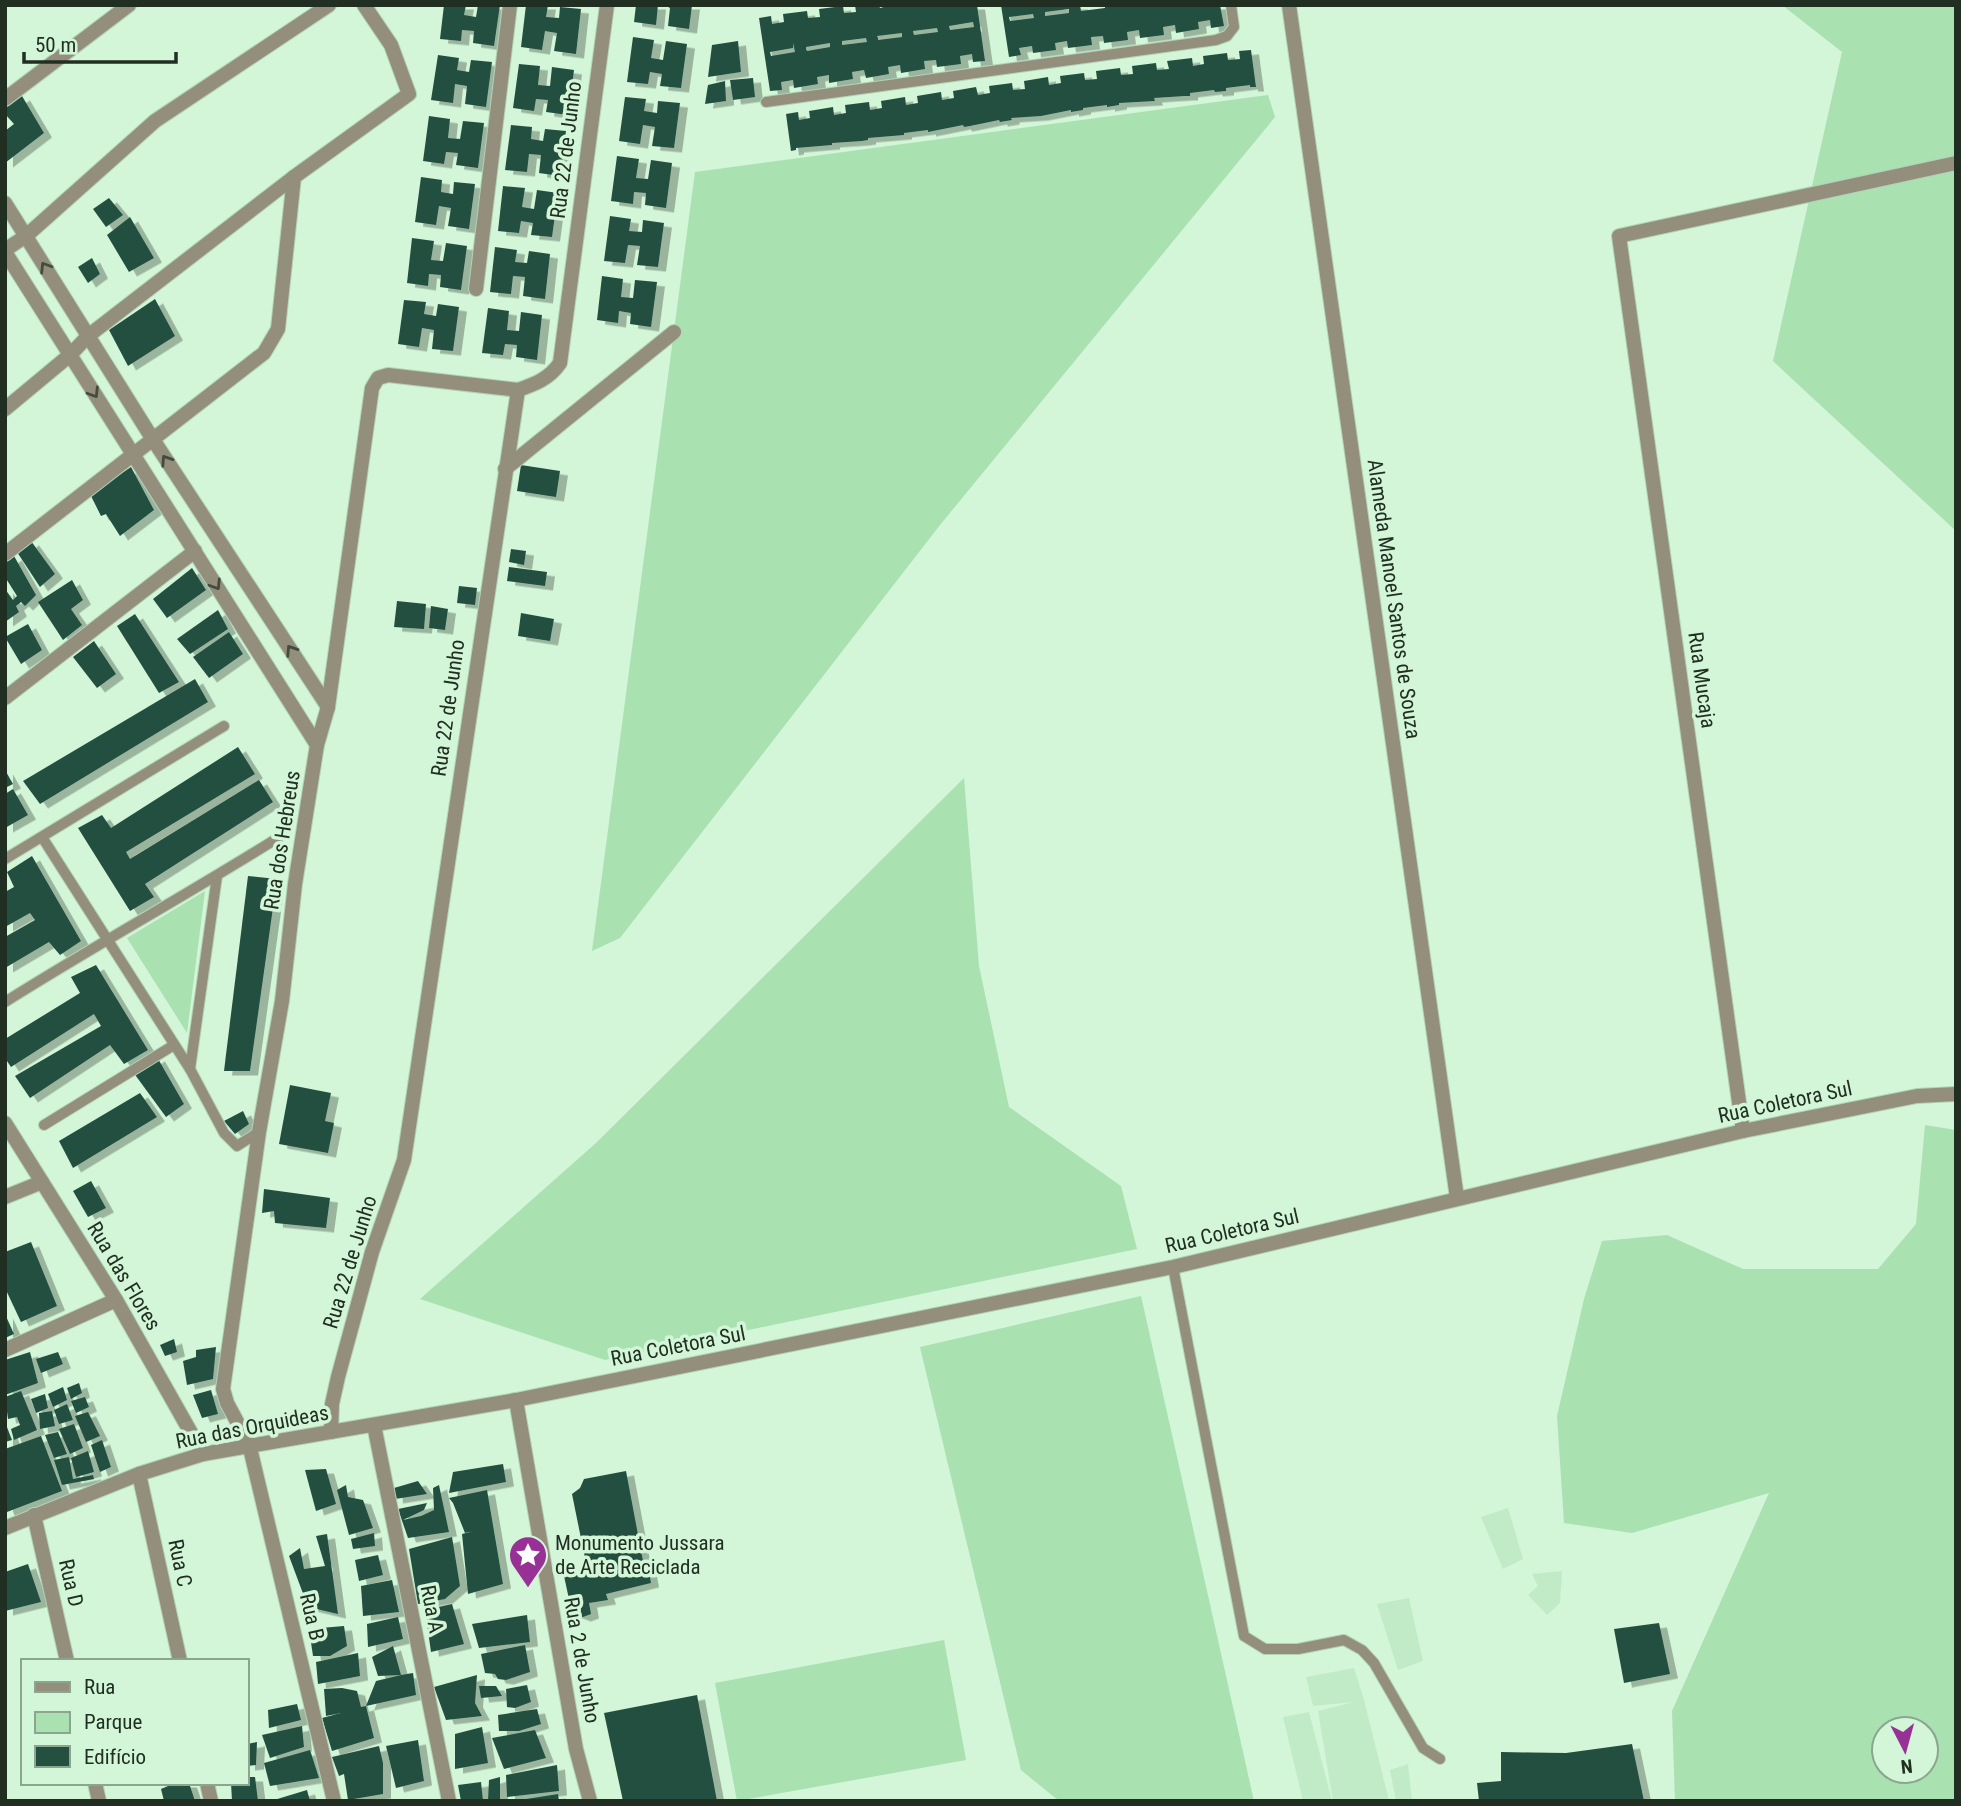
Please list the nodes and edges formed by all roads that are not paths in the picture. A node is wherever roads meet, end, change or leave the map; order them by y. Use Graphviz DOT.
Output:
graph roads {
  1 [pos="129,5"];
  2 [pos="329,5"];
  3 [pos="364,5"];
  4 [pos="510,5"];
  5 [pos="607,5"];
  6 [pos="1231,5"];
  7 [pos="1289,5"];
  8 [pos="5,99"];
  9 [pos="766,102"];
  10 [pos="1956,163"];
  11 [pos="294,177"];
  12 [pos="5,203"];
  13 [pos="26,236"];
  14 [pos="5,251"];
  15 [pos="477,289"];
  16 [pos="674,332"];
  17 [pos="88,336"];
  18 [pos="70,355"];
  19 [pos="518,390"];
  20 [pos="5,410"];
  21 [pos="152,438"];
  22 [pos="134,455"];
  23 [pos="505,469"];
  24 [pos="195,551"];
  25 [pos="5,554"];
  26 [pos="5,698"];
  27 [pos="328,707"];
  28 [pos="224,726"];
  29 [pos="317,745"];
  30 [pos="284,834"];
  31 [pos="42,836"];
  32 [pos="5,859"];
  33 [pos="217,876"];
  34 [pos="106,939"];
  35 [pos="5,1002"];
  36 [pos="174,1045"];
  37 [pos="190,1069"];
  38 [pos="1956,1094"];
  39 [pos="5,1123"];
  40 [pos="44,1125"];
  41 [pos="1743,1131"];
  42 [pos="259,1132"];
  43 [pos="42,1182"];
  44 [pos="5,1197"];
  45 [pos="1457,1198"];
  46 [pos="1173,1267"];
  47 [pos="116,1300"];
  48 [pos="5,1350"];
  49 [pos="516,1400"];
  50 [pos="374,1425"];
  51 [pos="331,1432"];
  52 [pos="249,1444"];
  53 [pos="202,1454"];
  54 [pos="139,1474"];
  55 [pos="34,1515"];
  56 [pos="5,1528"];
  57 [pos="67,1659"];
  58 [pos="180,1659"];
  59 [pos="1440,1759"];
  60 [pos="334,1801"];
  61 [pos="449,1801"];
  62 [pos="590,1801"];
  1 -- 8 [label="street"];
  2 -- 13 [label="street"];
  3 -- 11 [label="street"];
  4 -- 15 [label="street"];
  5 -- 19 [label="street, Rua 22 de Junho"];
  6 -- 9 [label="lane"];
  7 -- 45 [label="street, Alameda Manoel Santos de Souza"];
  10 -- 41 [label="street, Rua Mucaja"];
  11 -- 17 [label="street"];
  11 -- 21 [label="street"];
  12 -- 13 [label="street"];
  13 -- 14 [label="street"];
  17 -- 13 [label="street, one-way"];
  14 -- 18 [label="street"];
  16 -- 23 [label="street"];
  17 -- 18 [label="street"];
  17 -- 21 [label="street"];
  18 -- 20 [label="street"];
  18 -- 22 [label="street, one-way"];
  19 -- 23 [label="street, Rua 22 de Junho"];
  19 -- 27 [label="street, Rua dos Hebreus"];
  21 -- 22 [label="street"];
  27 -- 21 [label="street, one-way"];
  22 -- 24 [label="street"];
  22 -- 25 [label="street"];
  23 -- 51 [label="street, Rua 22 de Junho"];
  24 -- 26 [label="street"];
  24 -- 29 [label="street, one-way"];
  27 -- 29 [label="street, Rua dos Hebreus"];
  28 -- 31 [label="lane"];
  29 -- 42 [label="street, Rua dos Hebreus"];
  30 -- 33 [label="lane"];
  31 -- 32 [label="lane"];
  31 -- 34 [label="lane"];
  33 -- 34 [label="lane"];
  33 -- 37 [label="lane"];
  34 -- 35 [label="lane"];
  34 -- 36 [label="lane"];
  36 -- 37 [label="lane"];
  36 -- 40 [label="lane"];
  37 -- 42 [label="lane"];
  38 -- 41 [label="street, Rua Coletora Sul"];
  39 -- 43 [label="street, Rua das Flores"];
  41 -- 45 [label="street, Rua Coletora Sul"];
  42 -- 52 [label="street, Rua dos Hebreus"];
  43 -- 44 [label="street"];
  43 -- 47 [label="street, Rua das Flores"];
  45 -- 46 [label="street, Rua Coletora Sul"];
  46 -- 49 [label="street, Rua Coletora Sul"];
  46 -- 59 [label="lane"];
  47 -- 48 [label="street"];
  47 -- 53 [label="street, Rua das Flores"];
  49 -- 50 [label="street, Rua das Orquideas"];
  49 -- 62 [label="street, Rua 2 de Junho"];
  50 -- 51 [label="street, Rua das Orquideas"];
  50 -- 61 [label="street, Rua A"];
  51 -- 52 [label="street, Rua das Orquideas"];
  52 -- 53 [label="street, Rua das Orquideas"];
  52 -- 60 [label="street, Rua B"];
  53 -- 54 [label="street, Rua das Orquideas"];
  54 -- 55 [label="street, Rua das Orquideas"];
  54 -- 58 [label="street, Rua C"];
  55 -- 56 [label="street, Rua das Orquideas"];
  55 -- 57 [label="street, Rua D"];
}
